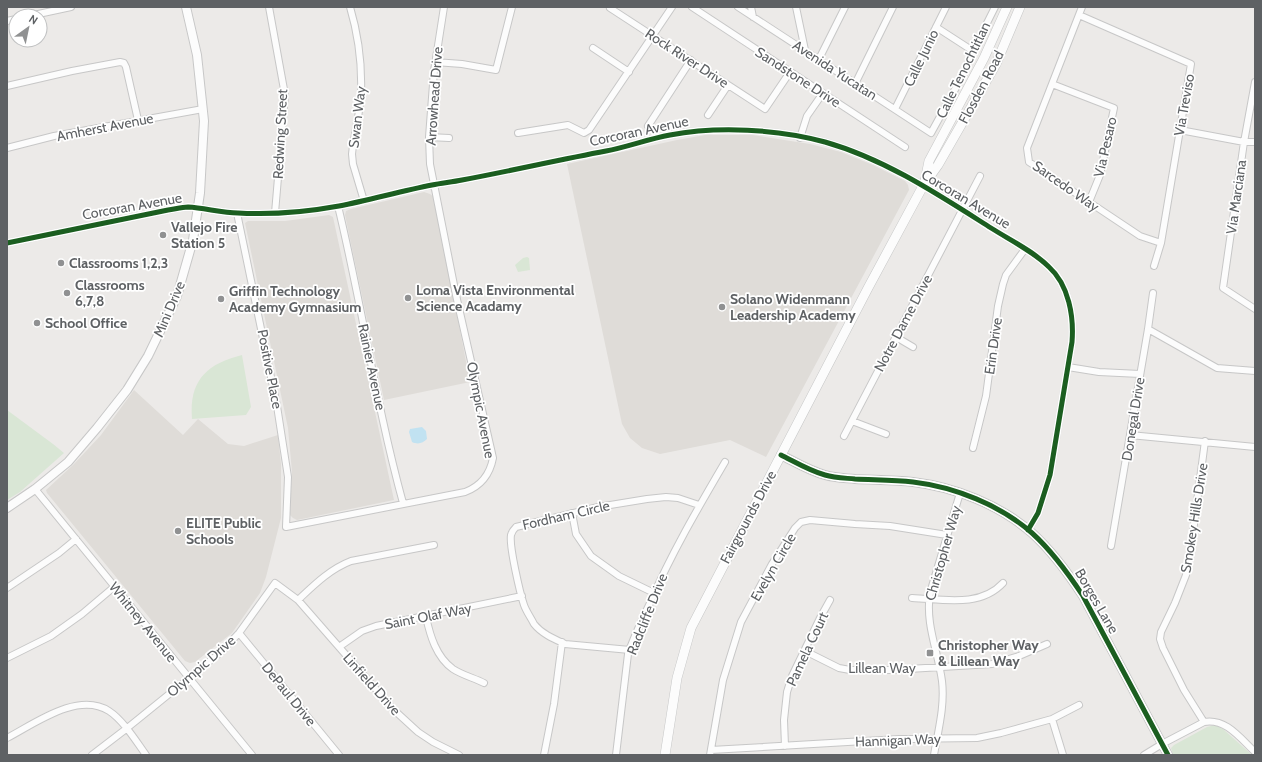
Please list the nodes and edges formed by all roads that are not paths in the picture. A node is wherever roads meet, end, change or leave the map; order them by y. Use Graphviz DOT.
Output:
graph roads {
  1 [pos="71,7"];
  2 [pos="186,7"];
  3 [pos="268,7"];
  4 [pos="350,7"];
  5 [pos="444,7"];
  6 [pos="512,7"];
  7 [pos="672,7"];
  8 [pos="692,7"];
  9 [pos="738,7"];
  10 [pos="751,7"];
  11 [pos="796,7"];
  12 [pos="845,7"];
  13 [pos="893,7"];
  14 [pos="946,7"];
  15 [pos="994,7"];
  16 [pos="1007,7"];
  17 [pos="1020,7"];
  18 [pos="1082,7"];
  19 [pos="610,8"];
  20 [pos="48,12"];
  21 [pos="1079,15"];
  22 [pos="753,17"];
  23 [pos="936,27"];
  24 [pos="653,36"];
  25 [pos="593,48"];
  26 [pos="805,50"];
  27 [pos="973,51"];
  28 [pos="819,59"];
  29 [pos="691,60"];
  30 [pos="435,62"];
  31 [pos="629,72"];
  32 [pos="790,72"];
  33 [pos="1255,82"];
  34 [pos="855,84"];
  35 [pos="1052,84"];
  36 [pos="728,85"];
  37 [pos="7,86"];
  38 [pos="822,93"];
  39 [pos="203,109"];
  40 [pos="895,109"];
  41 [pos="708,115"];
  42 [pos="138,120"];
  43 [pos="648,126"];
  44 [pos="1180,130"];
  45 [pos="518,133"];
  46 [pos="931,133"];
  47 [pos="429,137"];
  48 [pos="449,138"];
  49 [pos="800,138"];
  50 [pos="1244,142"];
  51 [pos="1255,142"];
  52 [pos="905,147"];
  53 [pos="7,148"];
  54 [pos="929,161"];
  55 [pos="938,165"];
  56 [pos="980,176"];
  57 [pos="434,184"];
  58 [pos="923,186"];
  59 [pos="364,201"];
  60 [pos="1089,202"];
  61 [pos="338,206"];
  62 [pos="198,209"];
  63 [pos="962,210"];
  64 [pos="275,213"];
  65 [pos="237,214"];
  66 [pos="7,243"];
  67 [pos="1161,243"];
  68 [pos="1025,249"];
  69 [pos="1154,266"];
  70 [pos="1153,293"];
  71 [pos="1255,310"];
  72 [pos="1148,329"];
  73 [pos="896,338"];
  74 [pos="913,347"];
  75 [pos="1068,367"];
  76 [pos="1255,371"];
  77 [pos="1140,374"];
  78 [pos="852,421"];
  79 [pos="886,434"];
  80 [pos="1130,434"];
  81 [pos="844,436"];
  82 [pos="1205,441"];
  83 [pos="1255,447"];
  84 [pos="973,448"];
  85 [pos="781,456"];
  86 [pos="725,462"];
  87 [pos="35,489"];
  88 [pos="960,493"];
  89 [pos="403,503"];
  90 [pos="700,505"];
  91 [pos="7,508"];
  92 [pos="572,513"];
  93 [pos="286,527"];
  94 [pos="1028,530"];
  95 [pos="947,534"];
  96 [pos="76,539"];
  97 [pos="434,546"];
  98 [pos="1111,546"];
  99 [pos="1003,584"];
  100 [pos="114,587"];
  101 [pos="7,588"];
  102 [pos="654,593"];
  103 [pos="522,596"];
  104 [pos="912,598"];
  105 [pos="929,598"];
  106 [pos="298,600"];
  107 [pos="830,600"];
  108 [pos="426,617"];
  109 [pos="239,634"];
  110 [pos="562,642"];
  111 [pos="1046,644"];
  112 [pos="339,647"];
  113 [pos="630,650"];
  114 [pos="805,651"];
  115 [pos="7,658"];
  116 [pos="940,667"];
  117 [pos="189,678"];
  118 [pos="484,683"];
  119 [pos="1079,706"];
  120 [pos="1052,719"];
  121 [pos="1204,722"];
  122 [pos="126,729"];
  123 [pos="7,738"];
  124 [pos="937,738"];
  125 [pos="1162,744"];
  126 [pos="785,746"];
  127 [pos="1255,752"];
  128 [pos="711,753"];
  129 [pos="92,755"];
  130 [pos="146,755"];
  131 [pos="252,755"];
  132 [pos="339,755"];
  133 [pos="459,755"];
  134 [pos="544,755"];
  135 [pos="616,755"];
  136 [pos="665,755"];
  137 [pos="934,755"];
  138 [pos="1063,755"];
  139 [pos="1144,755"];
  140 [pos="1168,755"];
  1 -- 20 [label="street"];
  2 -- 39 [label="street, Mini Drive"];
  3 -- 64 [label="street, Redwing Street"];
  4 -- 59 [label="street, Swan Way"];
  5 -- 30 [label="street, Arrowhead Drive"];
  6 -- 30 [label="street"];
  7 -- 24 [label="street"];
  8 -- 32 [label="street, Sandstone Drive"];
  9 -- 22 [label="street, Avenida Yucatan"];
  10 -- 22 [label="street"];
  11 -- 26 [label="street"];
  12 -- 28 [label="street"];
  13 -- 34 [label="street"];
  14 -- 23 [label="street, Calle Junio"];
  15 -- 27 [label="street, Calle Tenochtitlan"];
  16 -- 54 [label="main road, Flosden Road"];
  17 -- 55 [label="main road, Flosden Road"];
  18 -- 21 [label="street, Sarcedo Way"];
  19 -- 24 [label="street, Rock River Drive"];
  21 -- 35 [label="street, Sarcedo Way"];
  21 -- 44 [label="street, Via Treviso"];
  22 -- 26 [label="street, Avenida Yucatan"];
  23 -- 27 [label="street"];
  23 -- 40 [label="street, Calle Junio"];
  24 -- 29 [label="street, Rock River Drive"];
  24 -- 31 [label="street"];
  25 -- 31 [label="street"];
  26 -- 28 [label="street, Avenida Yucatan"];
  27 -- 46 [label="street, Calle Tenochtitlan"];
  28 -- 34 [label="street, Avenida Yucatan"];
  29 -- 36 [label="street, Rock River Drive"];
  29 -- 43 [label="street"];
  30 -- 47 [label="street, Arrowhead Drive"];
  31 -- 45 [label="street"];
  32 -- 36 [label="street, Rock River Drive"];
  32 -- 38 [label="street, Sandstone Drive"];
  33 -- 50 [label="street, Via Marciana"];
  34 -- 40 [label="street, Avenida Yucatan"];
  35 -- 60 [label="street, Sarcedo Way"];
  35 -- 60 [label="street, Via Pesaro"];
  36 -- 41 [label="street"];
  37 -- 42 [label="street"];
  38 -- 49 [label="street"];
  38 -- 52 [label="street, Sandstone Drive"];
  39 -- 42 [label="street, Amherst Avenue"];
  39 -- 62 [label="street, Mini Drive"];
  40 -- 46 [label="street, Avenida Yucatan"];
  42 -- 53 [label="street, Amherst Avenue"];
  44 -- 50 [label="street"];
  44 -- 67 [label="street, Via Treviso"];
  47 -- 48 [label="street"];
  47 -- 57 [label="street, Arrowhead Drive"];
  49 -- 57 [label="street, Corcoran Avenue"];
  49 -- 58 [label="street, Corcoran Avenue"];
  50 -- 51 [label="street"];
  50 -- 71 [label="street, Via Marciana"];
  54 -- 58 [label="main road, Fairgrounds Drive"];
  55 -- 58 [label="main road, Fairgrounds Drive"];
  56 -- 63 [label="street, Notre Dame Drive"];
  57 -- 59 [label="street, Corcoran Avenue"];
  57 -- 89 [label="street, Olympic Avenue"];
  58 -- 63 [label="street, Corcoran Avenue"];
  58 -- 85 [label="main road, Fairgrounds Drive"];
  59 -- 61 [label="street, Corcoran Avenue"];
  60 -- 67 [label="street, Sarcedo Way"];
  61 -- 64 [label="street, Corcoran Avenue"];
  61 -- 89 [label="street, Rainier Avenue"];
  62 -- 65 [label="street, Corcoran Avenue"];
  62 -- 66 [label="street, Corcoran Avenue"];
  62 -- 87 [label="street, Mini Drive"];
  63 -- 68 [label="street, Corcoran Avenue"];
  63 -- 73 [label="street, Notre Dame Drive"];
  64 -- 65 [label="street, Corcoran Avenue"];
  65 -- 93 [label="street, Positive Place"];
  67 -- 69 [label="street, Via Treviso"];
  68 -- 75 [label="street, Corcoran Avenue"];
  68 -- 84 [label="street, Erin Drive"];
  70 -- 72 [label="street, Donegal Drive"];
  72 -- 76 [label="street"];
  72 -- 77 [label="street, Donegal Drive"];
  73 -- 74 [label="street"];
  73 -- 78 [label="street, Notre Dame Drive"];
  75 -- 77 [label="street"];
  75 -- 94 [label="street, Corcoran Avenue"];
  77 -- 80 [label="street, Donegal Drive"];
  78 -- 79 [label="street"];
  78 -- 81 [label="street, Notre Dame Drive"];
  80 -- 82 [label="street"];
  80 -- 98 [label="street, Donegal Drive"];
  82 -- 83 [label="street"];
  82 -- 121 [label="street, Smokey Hills Drive"];
  85 -- 88 [label="street, Borges Lane"];
  85 -- 136 [label="main road, Fairgrounds Drive"];
  86 -- 90 [label="street, Radcliffe Drive"];
  87 -- 91 [label="street, Mini Drive"];
  87 -- 96 [label="street, Whitney Avenue"];
  88 -- 94 [label="street, Borges Lane"];
  88 -- 95 [label="street, Christopher Way"];
  89 -- 93 [label="street, Olympic Avenue"];
  90 -- 92 [label="street, Fordham Circle"];
  90 -- 102 [label="street, Radcliffe Drive"];
  92 -- 102 [label="street"];
  92 -- 103 [label="street, Fordham Circle"];
  94 -- 125 [label="street, Borges Lane"];
  95 -- 105 [label="street, Christopher Way"];
  95 -- 128 [label="street, Evelyn Circle"];
  96 -- 100 [label="street, Whitney Avenue"];
  96 -- 101 [label="street"];
  97 -- 106 [label="street"];
  99 -- 105 [label="street"];
  100 -- 115 [label="street"];
  100 -- 117 [label="street, Whitney Avenue"];
  102 -- 113 [label="street, Radcliffe Drive"];
  103 -- 108 [label="street, Saint Olaf Way"];
  103 -- 110 [label="street, Fordham Circle"];
  104 -- 105 [label="street"];
  105 -- 116 [label="street, Christopher Way"];
  106 -- 109 [label="street, Olympic Drive"];
  106 -- 112 [label="street, Linfield Drive"];
  107 -- 114 [label="street, Pamela Court"];
  108 -- 112 [label="street, Saint Olaf Way"];
  108 -- 118 [label="street"];
  109 -- 117 [label="street, Olympic Drive"];
  109 -- 132 [label="street, DePaul Drive"];
  110 -- 113 [label="street, Fordham Circle"];
  110 -- 134 [label="street"];
  111 -- 116 [label="street, Lillean Way"];
  112 -- 133 [label="street, Linfield Drive"];
  113 -- 135 [label="street, Radcliffe Drive"];
  114 -- 116 [label="street, Lillean Way"];
  114 -- 126 [label="street, Pamela Court"];
  116 -- 124 [label="street, Christopher Way"];
  117 -- 122 [label="street, Olympic Drive"];
  117 -- 131 [label="street, Whitney Avenue"];
  119 -- 120 [label="street, Hannigan Way"];
  120 -- 124 [label="street, Hannigan Way"];
  120 -- 138 [label="street"];
  121 -- 125 [label="street"];
  121 -- 127 [label="street"];
  122 -- 123 [label="street"];
  122 -- 129 [label="street, Olympic Drive"];
  122 -- 130 [label="street"];
  124 -- 126 [label="street, Hannigan Way"];
  124 -- 137 [label="street, Christopher Way"];
  125 -- 139 [label="street"];
  125 -- 140 [label="street, Borges Lane"];
  126 -- 128 [label="street, Hannigan Way"];
}
